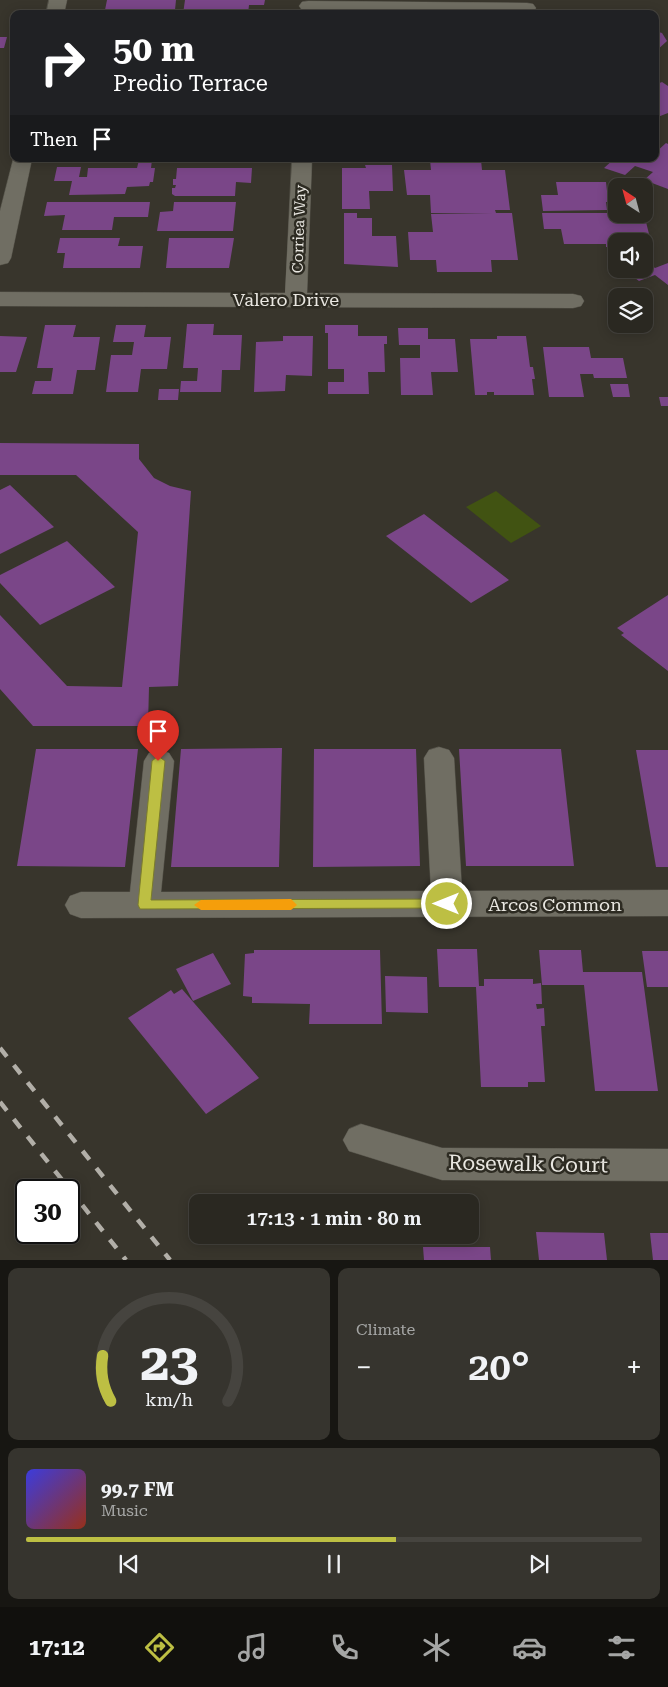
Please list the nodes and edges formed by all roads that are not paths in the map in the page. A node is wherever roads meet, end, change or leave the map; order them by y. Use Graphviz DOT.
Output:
graph roads {
  1 [pos="308,7"];
  2 [pos="527,8"];
  3 [pos="21,162"];
  4 [pos="302,162"];
  5 [pos="0,258"];
  6 [pos="0,299"];
  7 [pos="296,299"];
  8 [pos="573,302"];
  9 [pos="439,758"];
  10 [pos="158,761"];
  11 [pos="668,903"];
  12 [pos="447,904"];
  13 [pos="81,905"];
  14 [pos="144,905"];
  15 [pos="361,1140"];
  16 [pos="668,1165"];
  1 -- 2 [label="street"];
  3 -- 5 [label="street"];
  4 -- 7 [label="street, Corriea Way"];
  6 -- 7 [label="street, Valero Drive"];
  7 -- 8 [label="street, Valero Drive"];
  9 -- 12 [label="street"];
  10 -- 14 [label="street"];
  11 -- 12 [label="street, Arcos Common"];
  12 -- 14 [label="street, Arcos Common"];
  13 -- 14 [label="street, Arcos Common"];
  15 -- 16 [label="street, Rosewalk Court"];
}
